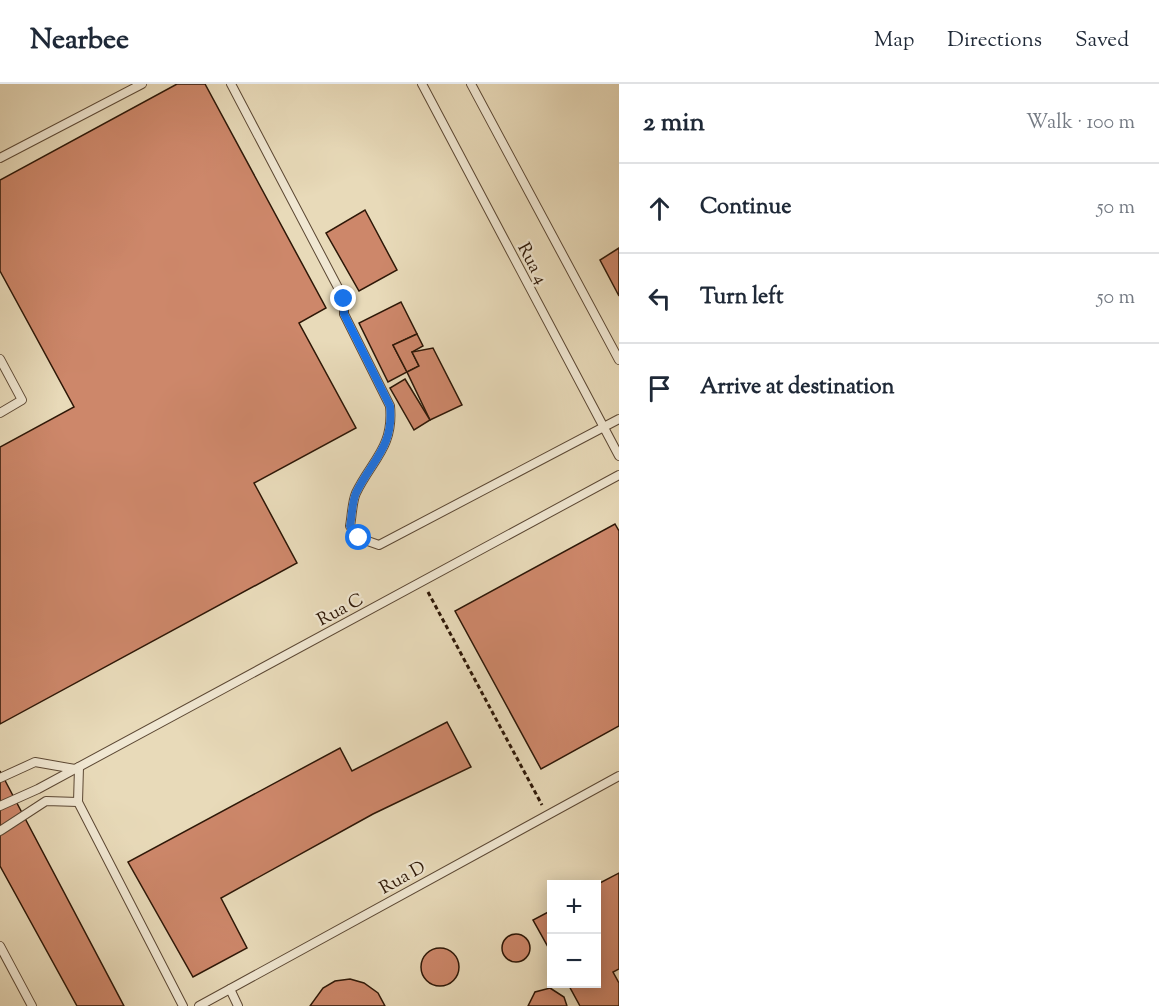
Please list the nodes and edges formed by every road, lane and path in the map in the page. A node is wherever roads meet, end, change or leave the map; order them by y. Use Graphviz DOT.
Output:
graph roads {
  1 [pos="142,84"];
  2 [pos="231,84"];
  3 [pos="422,84"];
  4 [pos="471,84"];
  5 [pos="0,158"];
  6 [pos="0,359"];
  7 [pos="619,360"];
  8 [pos="0,413"];
  9 [pos="619,419"];
  10 [pos="604,428"];
  11 [pos="619,456"];
  12 [pos="619,475"];
  13 [pos="422,582"];
  14 [pos="77,768"];
  15 [pos="619,776"];
  16 [pos="0,778"];
  17 [pos="78,802"];
  18 [pos="0,806"];
  19 [pos="547,814"];
  20 [pos="0,831"];
  21 [pos="0,946"];
  22 [pos="230,989"];
  23 [pos="32,1006"];
  24 [pos="183,1006"];
  25 [pos="200,1006"];
  26 [pos="238,1006"];
  1 -- 5 [label="lane"];
  2 -- 10 [label="lane"];
  3 -- 10 [label="lane, Rua 4"];
  4 -- 7 [label="lane, Rua 4"];
  6 -- 8 [label="lane"];
  9 -- 10 [label="lane"];
  10 -- 11 [label="lane, Rua 4"];
  12 -- 13 [label="lane, Rua C"];
  13 -- 14 [label="lane, Rua C"];
  13 -- 19 [label="path"];
  14 -- 16 [label="lane"];
  14 -- 17 [label="lane"];
  14 -- 18 [label="lane, Rua C"];
  15 -- 19 [label="lane, Rua D"];
  17 -- 20 [label="lane"];
  17 -- 24 [label="lane"];
  19 -- 22 [label="lane, Rua D"];
  21 -- 23 [label="lane"];
  22 -- 25 [label="lane, Rua D"];
  22 -- 26 [label="lane"];
}
